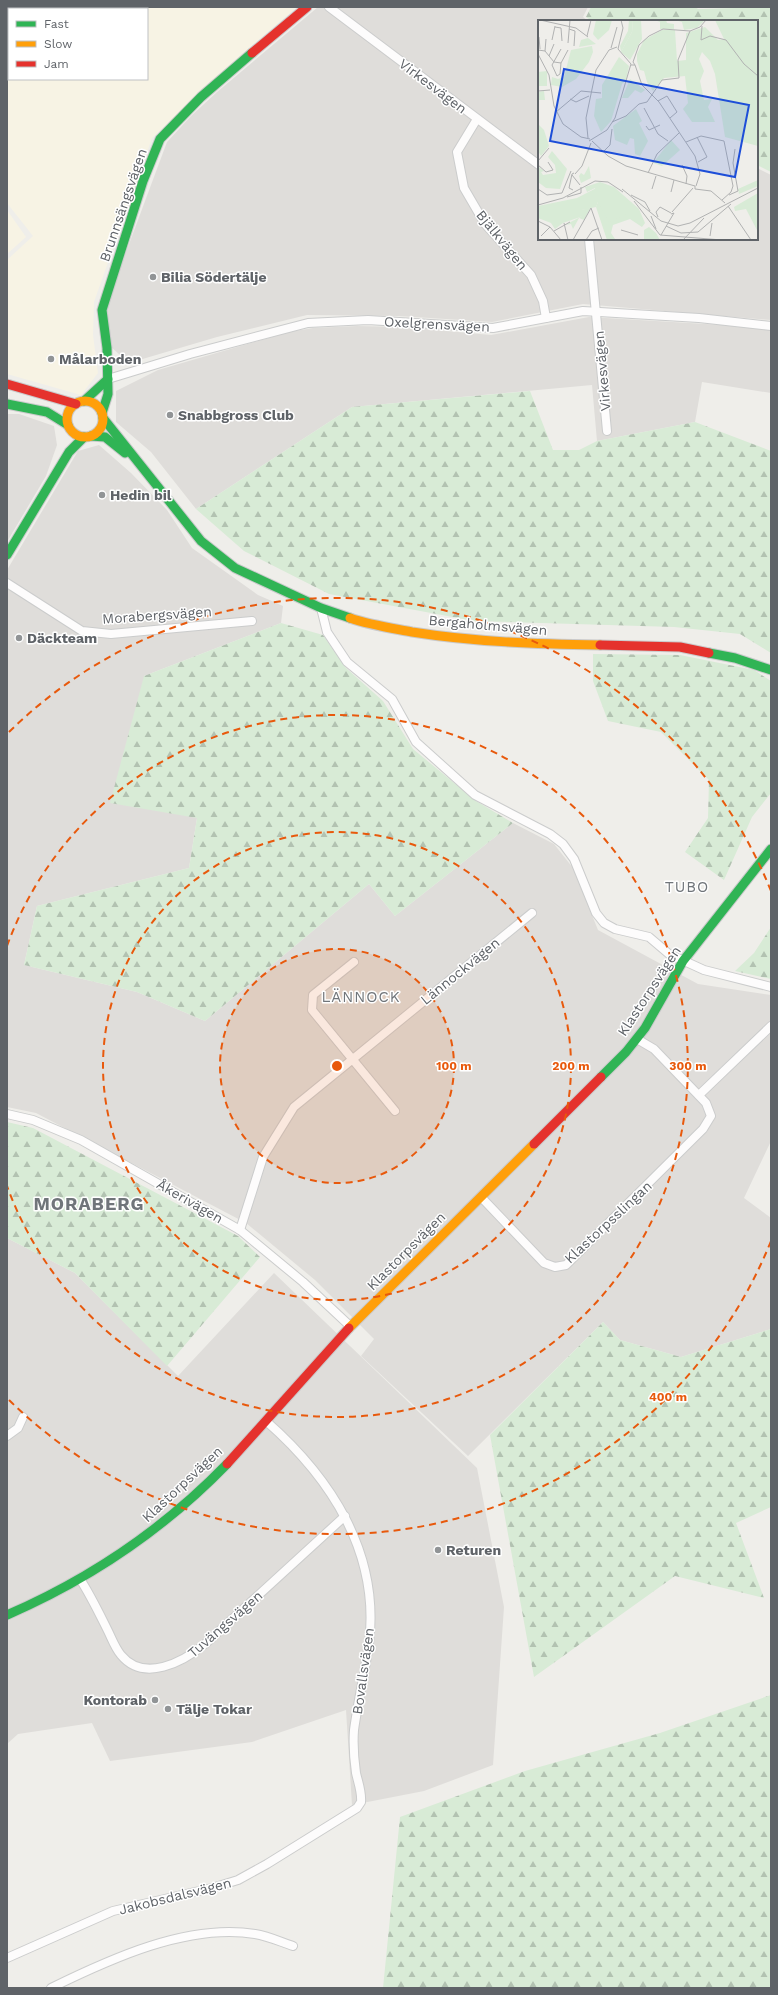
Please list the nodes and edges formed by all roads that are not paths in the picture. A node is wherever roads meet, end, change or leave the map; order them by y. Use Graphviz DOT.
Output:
graph roads {
  1 [pos="307,7"];
  2 [pos="328,7"];
  3 [pos="477,119"];
  4 [pos="538,164"];
  5 [pos="590,240"];
  6 [pos="596,312"];
  7 [pos="546,318"];
  8 [pos="771,326"];
  9 [pos="108,379"];
  10 [pos="7,384"];
  11 [pos="80,403"];
  12 [pos="7,404"];
  13 [pos="102,416"];
  14 [pos="69,428"];
  15 [pos="607,431"];
  16 [pos="87,437"];
  17 [pos="68,452"];
  18 [pos="138,463"];
  19 [pos="7,555"];
  20 [pos="7,583"];
  21 [pos="321,608"];
  22 [pos="252,621"];
  23 [pos="771,670"];
  24 [pos="771,849"];
  25 [pos="532,913"];
  26 [pos="683,961"];
  27 [pos="354,962"];
  28 [pos="771,987"];
  29 [pos="771,1026"];
  30 [pos="637,1039"];
  31 [pos="351,1059"];
  32 [pos="699,1095"];
  33 [pos="395,1111"];
  34 [pos="7,1114"];
  35 [pos="481,1197"];
  36 [pos="240,1230"];
  37 [pos="350,1326"];
  38 [pos="22,1417"];
  39 [pos="266,1421"];
  40 [pos="7,1436"];
  41 [pos="345,1516"];
  42 [pos="80,1580"];
  43 [pos="7,1615"];
  44 [pos="357,1808"];
  45 [pos="293,1946"];
  46 [pos="7,1958"];
  47 [pos="51,1988"];
  1 -- 9 [label="street, Brunnsängsvägen"];
  2 -- 3 [label="street, Virkesvägen"];
  3 -- 4 [label="street, Virkesvägen"];
  3 -- 7 [label="street, Bjälkvägen"];
  5 -- 6 [label="street, Virkesvägen"];
  6 -- 7 [label="street, Oxelgrensvägen"];
  6 -- 8 [label="street, Oxelgrensvägen"];
  6 -- 15 [label="street, Virkesvägen"];
  7 -- 9 [label="street, Oxelgrensvägen"];
  9 -- 11 [label="street"];
  9 -- 13 [label="street, Brunnsängsvägen"];
  10 -- 11 [label="street"];
  11 -- 13 [label="street"];
  11 -- 14 [label="street"];
  12 -- 14 [label="street"];
  13 -- 16 [label="street"];
  13 -- 18 [label="street, Bergaholmsvägen"];
  14 -- 16 [label="street"];
  14 -- 17 [label="street"];
  16 -- 17 [label="street"];
  16 -- 18 [label="street, Bergaholmsvägen"];
  17 -- 19 [label="street"];
  18 -- 21 [label="street, Bergaholmsvägen"];
  20 -- 22 [label="street, Morabergsvägen"];
  21 -- 23 [label="street, Bergaholmsvägen"];
  21 -- 26 [label="street"];
  24 -- 26 [label="street, Klastorpsvägen"];
  25 -- 31 [label="street, Lännockvägen"];
  26 -- 28 [label="street"];
  26 -- 30 [label="street, Klastorpsvägen"];
  27 -- 31 [label="street"];
  29 -- 32 [label="street"];
  30 -- 32 [label="street, Klastorpsslingan"];
  30 -- 35 [label="street, Klastorpsvägen"];
  31 -- 33 [label="street"];
  31 -- 36 [label="street, Lännockvägen"];
  32 -- 35 [label="street, Klastorpsslingan"];
  34 -- 36 [label="street, Åkerivägen"];
  35 -- 37 [label="street, Klastorpsvägen"];
  36 -- 37 [label="street, Åkerivägen"];
  37 -- 39 [label="street, Klastorpsvägen"];
  38 -- 40 [label="street"];
  39 -- 41 [label="street, Bovallsvägen"];
  39 -- 42 [label="street, Klastorpsvägen"];
  41 -- 42 [label="street, Tuvängsvägen"];
  41 -- 44 [label="street, Bovallsvägen"];
  42 -- 43 [label="street, Klastorpsvägen"];
  44 -- 46 [label="street, Jakobsdalsvägen"];
  45 -- 47 [label="street"];
}
